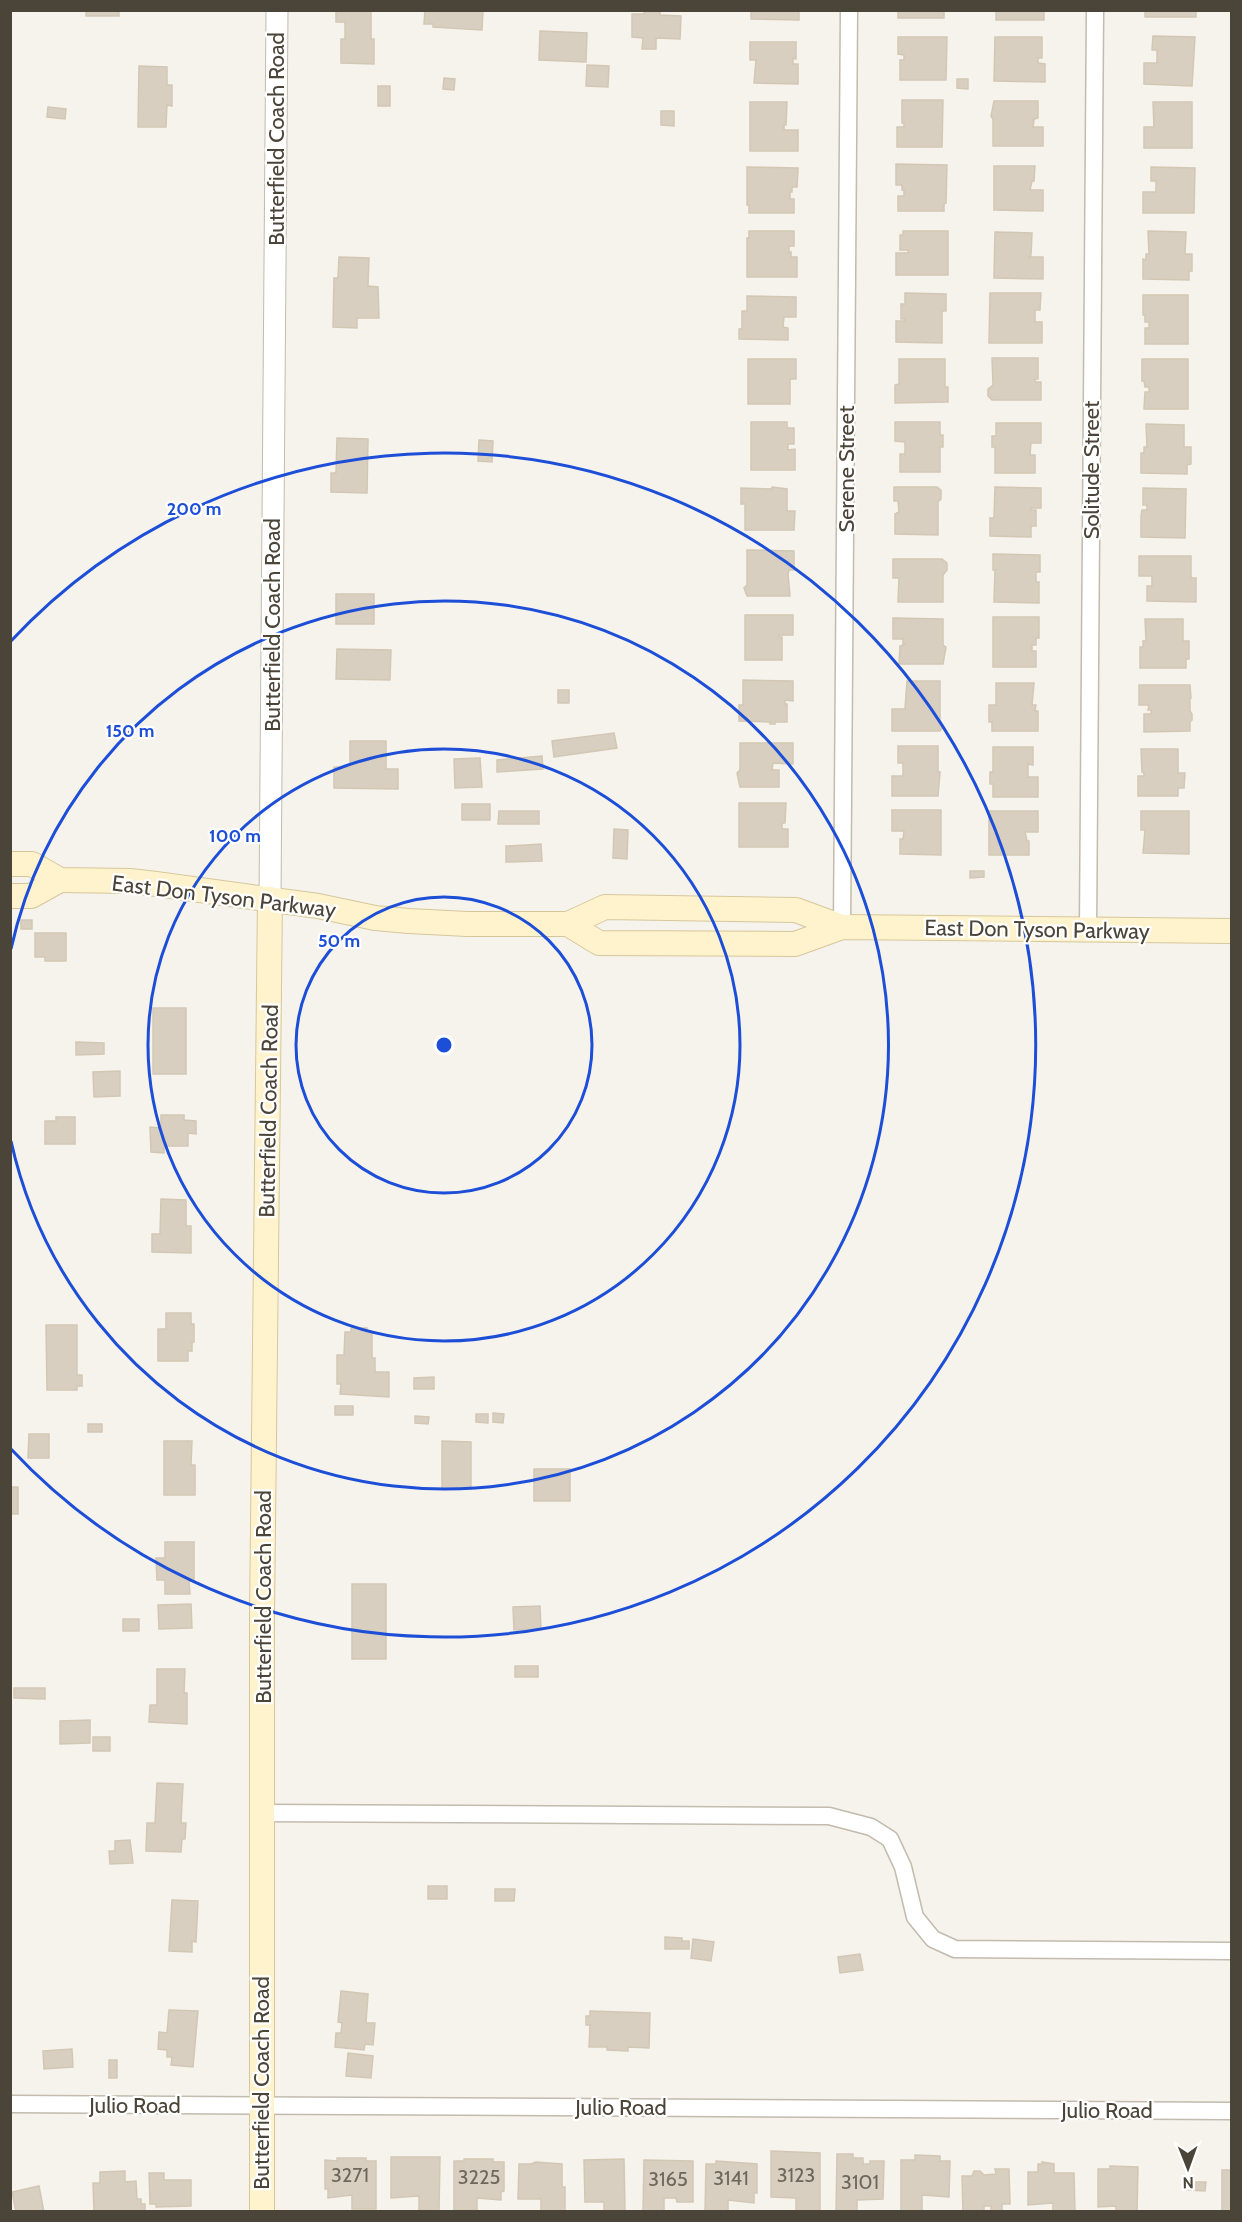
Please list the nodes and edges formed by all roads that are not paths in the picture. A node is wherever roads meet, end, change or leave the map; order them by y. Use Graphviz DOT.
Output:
graph roads {
  1 [pos="277,10"];
  2 [pos="849,10"];
  3 [pos="1095,10"];
  4 [pos="10,864"];
  5 [pos="60,880"];
  6 [pos="10,896"];
  7 [pos="270,899"];
  8 [pos="568,924"];
  9 [pos="842,927"];
  10 [pos="1088,930"];
  11 [pos="1232,931"];
  12 [pos="261,1813"];
  13 [pos="1232,1951"];
  14 [pos="10,2104"];
  15 [pos="262,2105"];
  16 [pos="1232,2111"];
  17 [pos="262,2211"];
  1 -- 7 [label="street, Butterfield Coach Road"];
  2 -- 9 [label="street, Serene Street"];
  3 -- 10 [label="street, Solitude Street"];
  4 -- 5 [label="main road, East Don Tyson Parkway"];
  5 -- 6 [label="main road, East Don Tyson Parkway"];
  5 -- 7 [label="main road, East Don Tyson Parkway"];
  7 -- 8 [label="main road, East Don Tyson Parkway"];
  7 -- 12 [label="main road, Butterfield Coach Road"];
  8 -- 9 [label="main road, East Don Tyson Parkway"];
  8 -- 9 [label="main road, East Don Tyson Parkway"];
  9 -- 10 [label="main road, East Don Tyson Parkway"];
  10 -- 11 [label="main road, East Don Tyson Parkway"];
  12 -- 13 [label="street"];
  12 -- 15 [label="main road, Butterfield Coach Road"];
  14 -- 15 [label="street, Julio Road"];
  15 -- 16 [label="street, Julio Road"];
  15 -- 17 [label="main road, Butterfield Coach Road"];
}
